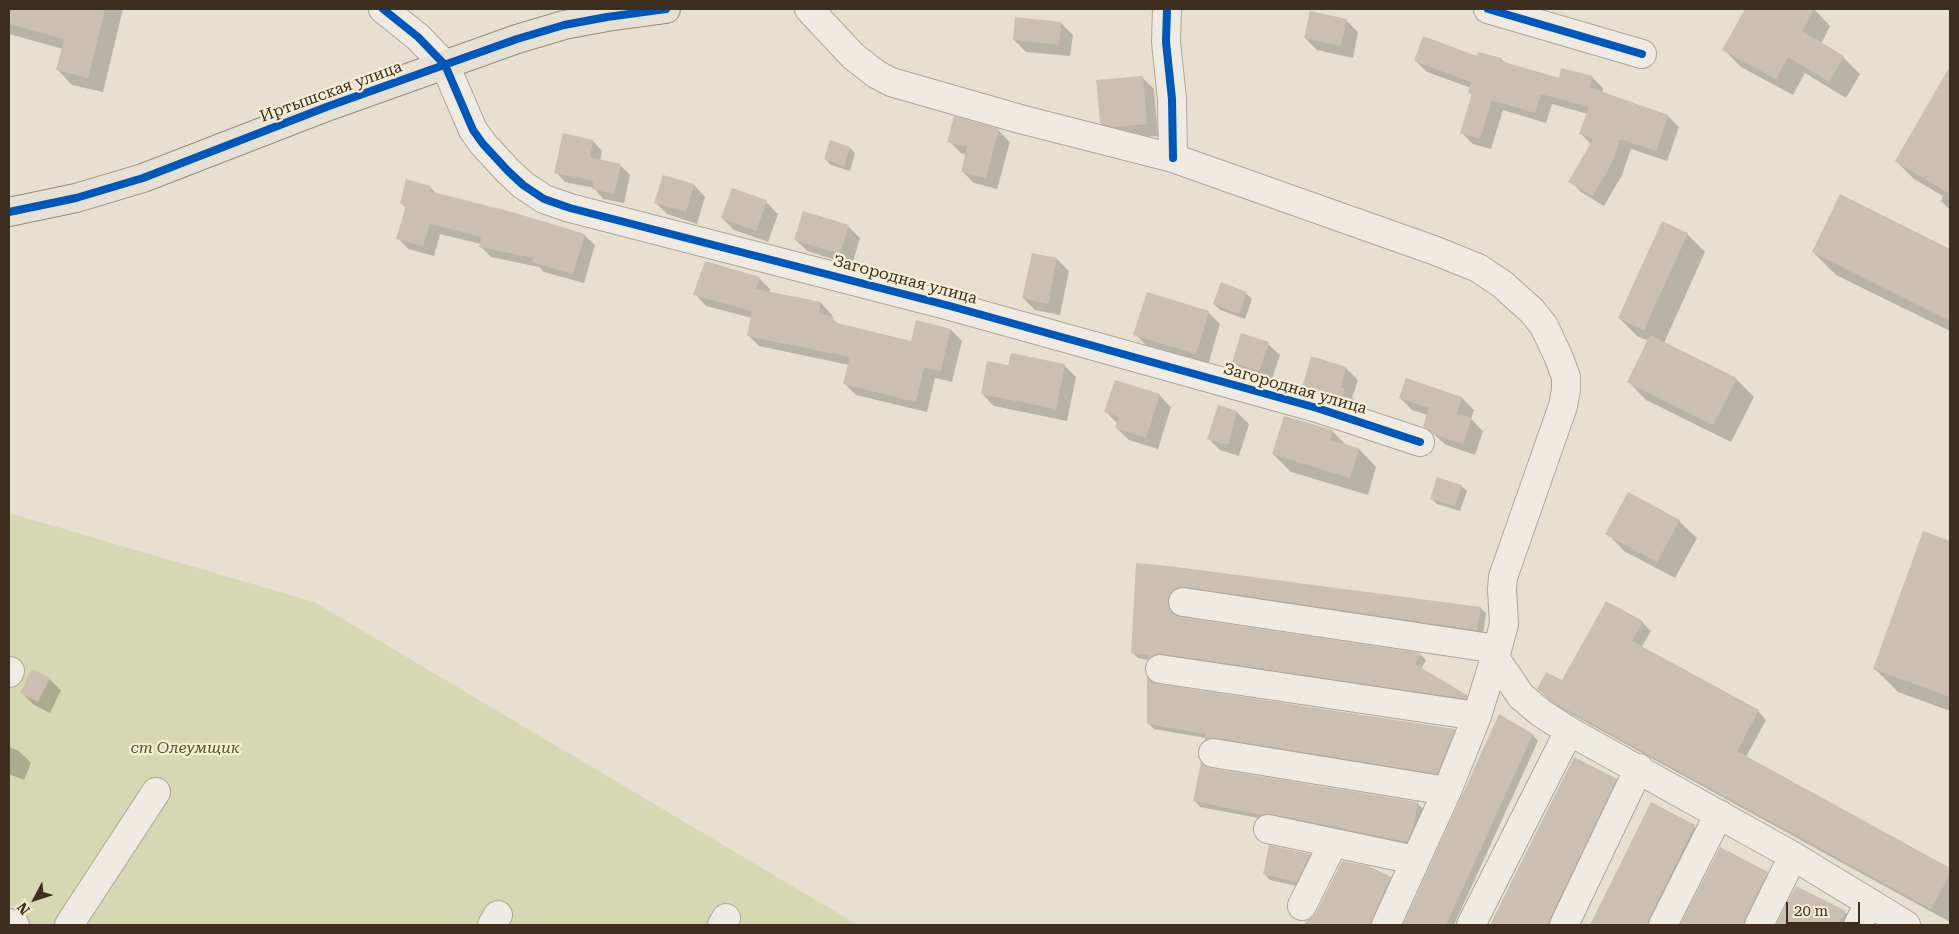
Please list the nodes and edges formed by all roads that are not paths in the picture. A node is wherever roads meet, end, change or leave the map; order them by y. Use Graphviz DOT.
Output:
graph roads {
  1 [pos="383,9"];
  2 [pos="666,9"];
  3 [pos="809,9"];
  4 [pos="1167,9"];
  5 [pos="1488,9"];
  6 [pos="1642,54"];
  7 [pos="445,65"];
  8 [pos="1173,158"];
  9 [pos="9,212"];
  10 [pos="1420,442"];
  11 [pos="1183,602"];
  12 [pos="1496,654"];
  13 [pos="1160,669"];
  14 [pos="1477,716"];
  15 [pos="1569,731"];
  16 [pos="1213,753"];
  17 [pos="1638,768"];
  18 [pos="1447,791"];
  19 [pos="156,792"];
  20 [pos="1719,814"];
  21 [pos="1268,829"];
  22 [pos="1333,843"];
  23 [pos="1793,856"];
  24 [pos="1415,860"];
  25 [pos="1302,906"];
  26 [pos="1864,914"];
  27 [pos="9,923"];
  28 [pos="15,925"];
  29 [pos="68,925"];
  30 [pos="1386,925"];
  31 [pos="1471,925"];
  32 [pos="1564,925"];
  33 [pos="1662,925"];
  34 [pos="1759,925"];
  35 [pos="1906,925"];
  1 -- 7 [label="street, Загородная улица"];
  2 -- 7 [label="main road, Иртышская улица"];
  3 -- 8 [label="street"];
  4 -- 8 [label="street"];
  5 -- 6 [label="street"];
  7 -- 9 [label="main road, Иртышская улица"];
  7 -- 10 [label="street, Загородная улица"];
  8 -- 12 [label="street"];
  11 -- 12 [label="street"];
  12 -- 14 [label="street"];
  12 -- 15 [label="street"];
  13 -- 14 [label="street"];
  14 -- 18 [label="street"];
  15 -- 17 [label="street"];
  15 -- 31 [label="street"];
  16 -- 18 [label="street"];
  17 -- 20 [label="street"];
  17 -- 32 [label="street"];
  18 -- 24 [label="street"];
  19 -- 29 [label="street"];
  20 -- 23 [label="street"];
  20 -- 33 [label="street"];
  21 -- 22 [label="street"];
  22 -- 24 [label="street"];
  22 -- 25 [label="street"];
  23 -- 26 [label="street"];
  23 -- 34 [label="street"];
  24 -- 30 [label="street"];
  26 -- 35 [label="street"];
  27 -- 28 [label="street"];
}
